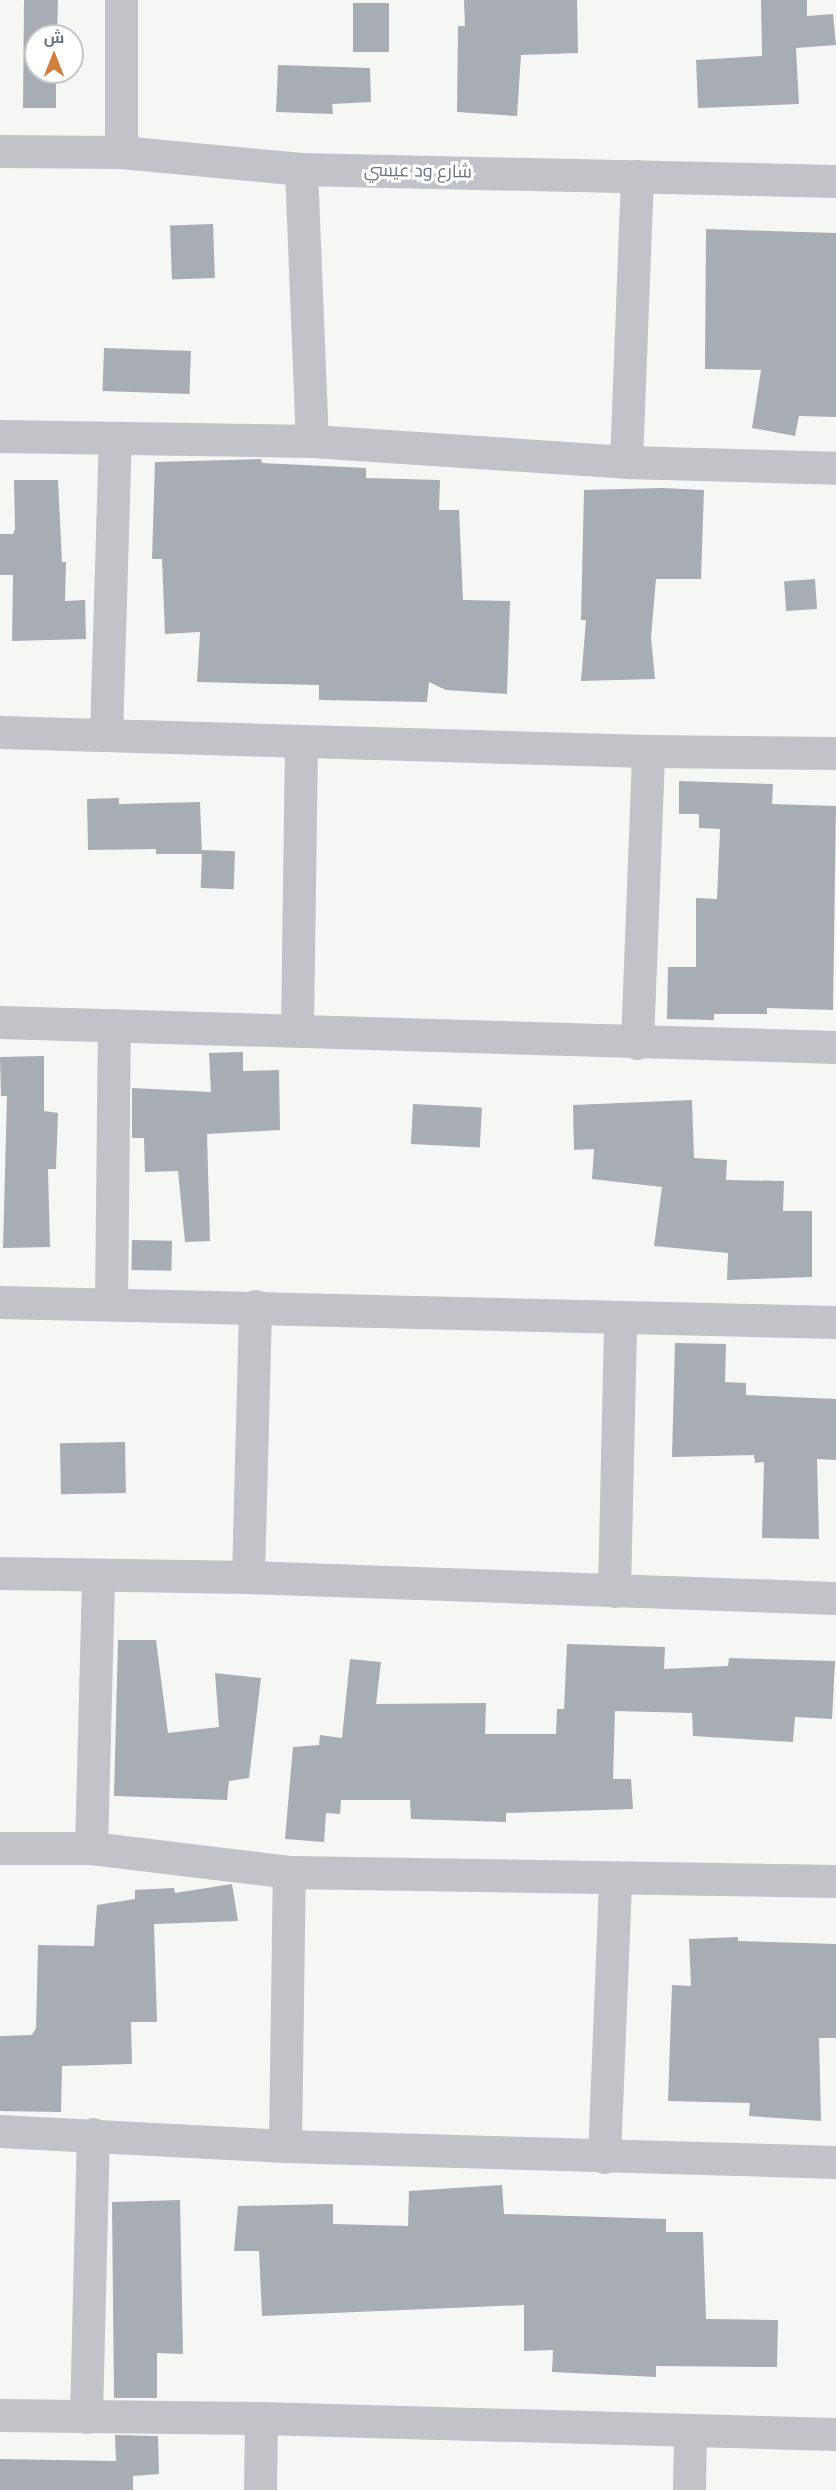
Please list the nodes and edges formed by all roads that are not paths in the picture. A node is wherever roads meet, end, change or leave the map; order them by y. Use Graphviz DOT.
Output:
graph roads {
  1 [pos="121,0"];
  2 [pos="0,151"];
  3 [pos="121,152"];
  4 [pos="301,169"];
  5 [pos="637,176"];
  6 [pos="836,181"];
  7 [pos="0,436"];
  8 [pos="115,438"];
  9 [pos="312,441"];
  10 [pos="626,462"];
  11 [pos="836,468"];
  12 [pos="0,732"];
  13 [pos="106,735"];
  14 [pos="302,742"];
  15 [pos="648,751"];
  16 [pos="836,753"];
  17 [pos="0,1022"];
  18 [pos="114,1025"];
  19 [pos="297,1028"];
  20 [pos="637,1043"];
  21 [pos="836,1047"];
  22 [pos="0,1302"];
  23 [pos="111,1305"];
  24 [pos="255,1306"];
  25 [pos="620,1320"];
  26 [pos="836,1322"];
  27 [pos="0,1573"];
  28 [pos="98,1575"];
  29 [pos="248,1577"];
  30 [pos="614,1591"];
  31 [pos="836,1598"];
  32 [pos="0,1848"];
  33 [pos="91,1848"];
  34 [pos="289,1872"];
  35 [pos="615,1878"];
  36 [pos="836,1881"];
  37 [pos="0,2132"];
  38 [pos="93,2134"];
  39 [pos="285,2146"];
  40 [pos="604,2157"];
  41 [pos="836,2162"];
  42 [pos="0,2415"];
  43 [pos="86,2417"];
  44 [pos="261,2418"];
  45 [pos="690,2432"];
  46 [pos="836,2434"];
  47 [pos="260,2490"];
  48 [pos="688,2490"];
  1 -- 3 [label="street"];
  2 -- 3 [label="street, شارع ود عيسي"];
  3 -- 4 [label="street, شارع ود عيسي"];
  4 -- 5 [label="street, شارع ود عيسي"];
  4 -- 9 [label="street"];
  5 -- 6 [label="street, شارع ود عيسي"];
  5 -- 10 [label="street"];
  7 -- 8 [label="street"];
  8 -- 9 [label="street"];
  8 -- 13 [label="street"];
  9 -- 10 [label="street"];
  10 -- 11 [label="street"];
  12 -- 13 [label="street"];
  13 -- 14 [label="street"];
  14 -- 15 [label="street"];
  14 -- 19 [label="street"];
  15 -- 16 [label="street"];
  15 -- 20 [label="street"];
  17 -- 18 [label="street"];
  18 -- 19 [label="street"];
  18 -- 23 [label="street"];
  19 -- 20 [label="street"];
  20 -- 21 [label="street"];
  22 -- 23 [label="street"];
  23 -- 24 [label="street"];
  24 -- 25 [label="street"];
  24 -- 29 [label="street"];
  25 -- 26 [label="street"];
  25 -- 30 [label="street"];
  27 -- 28 [label="street"];
  28 -- 29 [label="street"];
  28 -- 33 [label="street"];
  29 -- 30 [label="street"];
  30 -- 31 [label="street"];
  32 -- 33 [label="street"];
  33 -- 34 [label="street"];
  34 -- 35 [label="street"];
  34 -- 39 [label="street"];
  35 -- 36 [label="street"];
  35 -- 40 [label="street"];
  37 -- 38 [label="street"];
  38 -- 39 [label="street"];
  38 -- 43 [label="street"];
  39 -- 40 [label="street"];
  40 -- 41 [label="street"];
  42 -- 43 [label="street"];
  43 -- 44 [label="street"];
  44 -- 45 [label="street"];
  44 -- 47 [label="street"];
  45 -- 46 [label="street"];
  45 -- 48 [label="street"];
}
